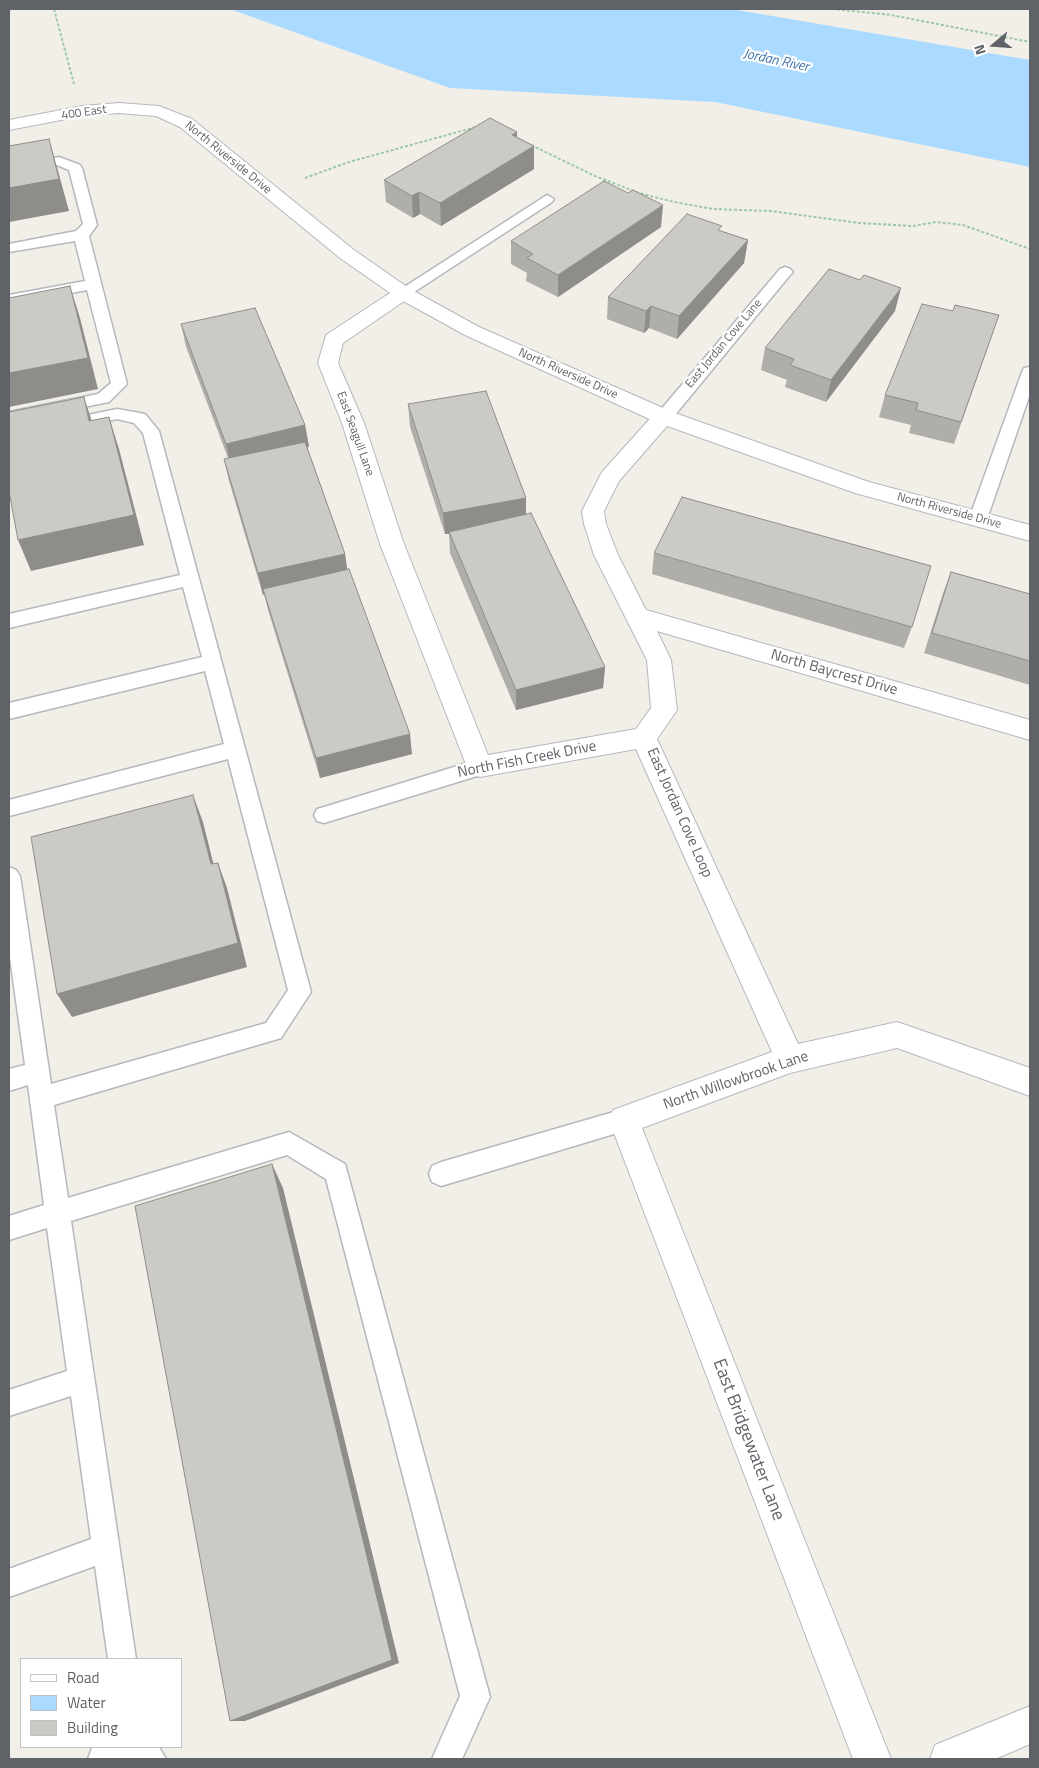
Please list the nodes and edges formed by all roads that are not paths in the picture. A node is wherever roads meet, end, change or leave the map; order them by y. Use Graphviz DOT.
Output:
graph roads {
  1 [pos="159,111"];
  2 [pos="9,125"];
  3 [pos="9,169"];
  4 [pos="547,199"];
  5 [pos="81,235"];
  6 [pos="9,248"];
  7 [pos="785,272"];
  8 [pos="92,284"];
  9 [pos="402,293"];
  10 [pos="9,300"];
  11 [pos="1030,372"];
  12 [pos="9,417"];
  13 [pos="664,417"];
  14 [pos="9,437"];
  15 [pos="978,519"];
  16 [pos="1030,533"];
  17 [pos="190,579"];
  18 [pos="638,617"];
  19 [pos="9,622"];
  20 [pos="213,662"];
  21 [pos="9,711"];
  22 [pos="1030,730"];
  23 [pos="644,738"];
  24 [pos="236,749"];
  25 [pos="480,767"];
  26 [pos="9,808"];
  27 [pos="324,815"];
  28 [pos="9,876"];
  29 [pos="13,939"];
  30 [pos="790,1059"];
  31 [pos="37,1072"];
  32 [pos="9,1080"];
  33 [pos="1030,1082"];
  34 [pos="41,1098"];
  35 [pos="624,1120"];
  36 [pos="441,1174"];
  37 [pos="58,1213"];
  38 [pos="9,1228"];
  39 [pos="82,1379"];
  40 [pos="9,1403"];
  41 [pos="106,1548"];
  42 [pos="9,1583"];
  43 [pos="122,1658"];
  44 [pos="1030,1725"];
  45 [pos="132,1748"];
  46 [pos="136,1748"];
  47 [pos="103,1759"];
  48 [pos="151,1759"];
  49 [pos="447,1759"];
  50 [pos="872,1759"];
  51 [pos="949,1759"];
  1 -- 2 [label="street, 400 East"];
  1 -- 9 [label="street, North Riverside Drive"];
  3 -- 5 [label="lane"];
  4 -- 9 [label="lane, East Seagull Lane"];
  5 -- 6 [label="lane"];
  5 -- 8 [label="lane"];
  7 -- 13 [label="lane, East Jordan Cove Lane"];
  8 -- 10 [label="lane"];
  8 -- 12 [label="lane"];
  9 -- 13 [label="street, North Riverside Drive"];
  9 -- 25 [label="street, East Seagull Lane"];
  11 -- 15 [label="lane"];
  13 -- 15 [label="street, North Riverside Drive"];
  13 -- 18 [label="street, East Jordan Cove Loop"];
  14 -- 17 [label="lane"];
  15 -- 16 [label="street, North Riverside Drive"];
  17 -- 19 [label="lane"];
  17 -- 20 [label="lane"];
  18 -- 22 [label="street, North Baycrest Drive"];
  18 -- 23 [label="street, East Jordan Cove Loop"];
  20 -- 21 [label="lane"];
  20 -- 24 [label="lane"];
  23 -- 25 [label="street, North Fish Creek Drive"];
  23 -- 30 [label="street, East Jordan Cove Loop"];
  24 -- 26 [label="lane"];
  24 -- 34 [label="lane"];
  25 -- 27 [label="lane, North Fish Creek Drive"];
  28 -- 29 [label="lane"];
  29 -- 31 [label="lane"];
  30 -- 33 [label="street, North Willowbrook Lane"];
  30 -- 35 [label="street, North Willowbrook Lane"];
  31 -- 32 [label="lane"];
  31 -- 34 [label="lane"];
  34 -- 37 [label="lane"];
  35 -- 36 [label="lane, North Willowbrook Lane"];
  35 -- 50 [label="street, East Bridgewater Lane"];
  37 -- 38 [label="lane"];
  37 -- 39 [label="lane"];
  37 -- 49 [label="lane"];
  39 -- 40 [label="lane"];
  39 -- 41 [label="lane"];
  41 -- 42 [label="lane"];
  41 -- 43 [label="lane"];
  44 -- 51 [label="street"];
  45 -- 47 [label="lane"];
  46 -- 48 [label="lane"];
}
